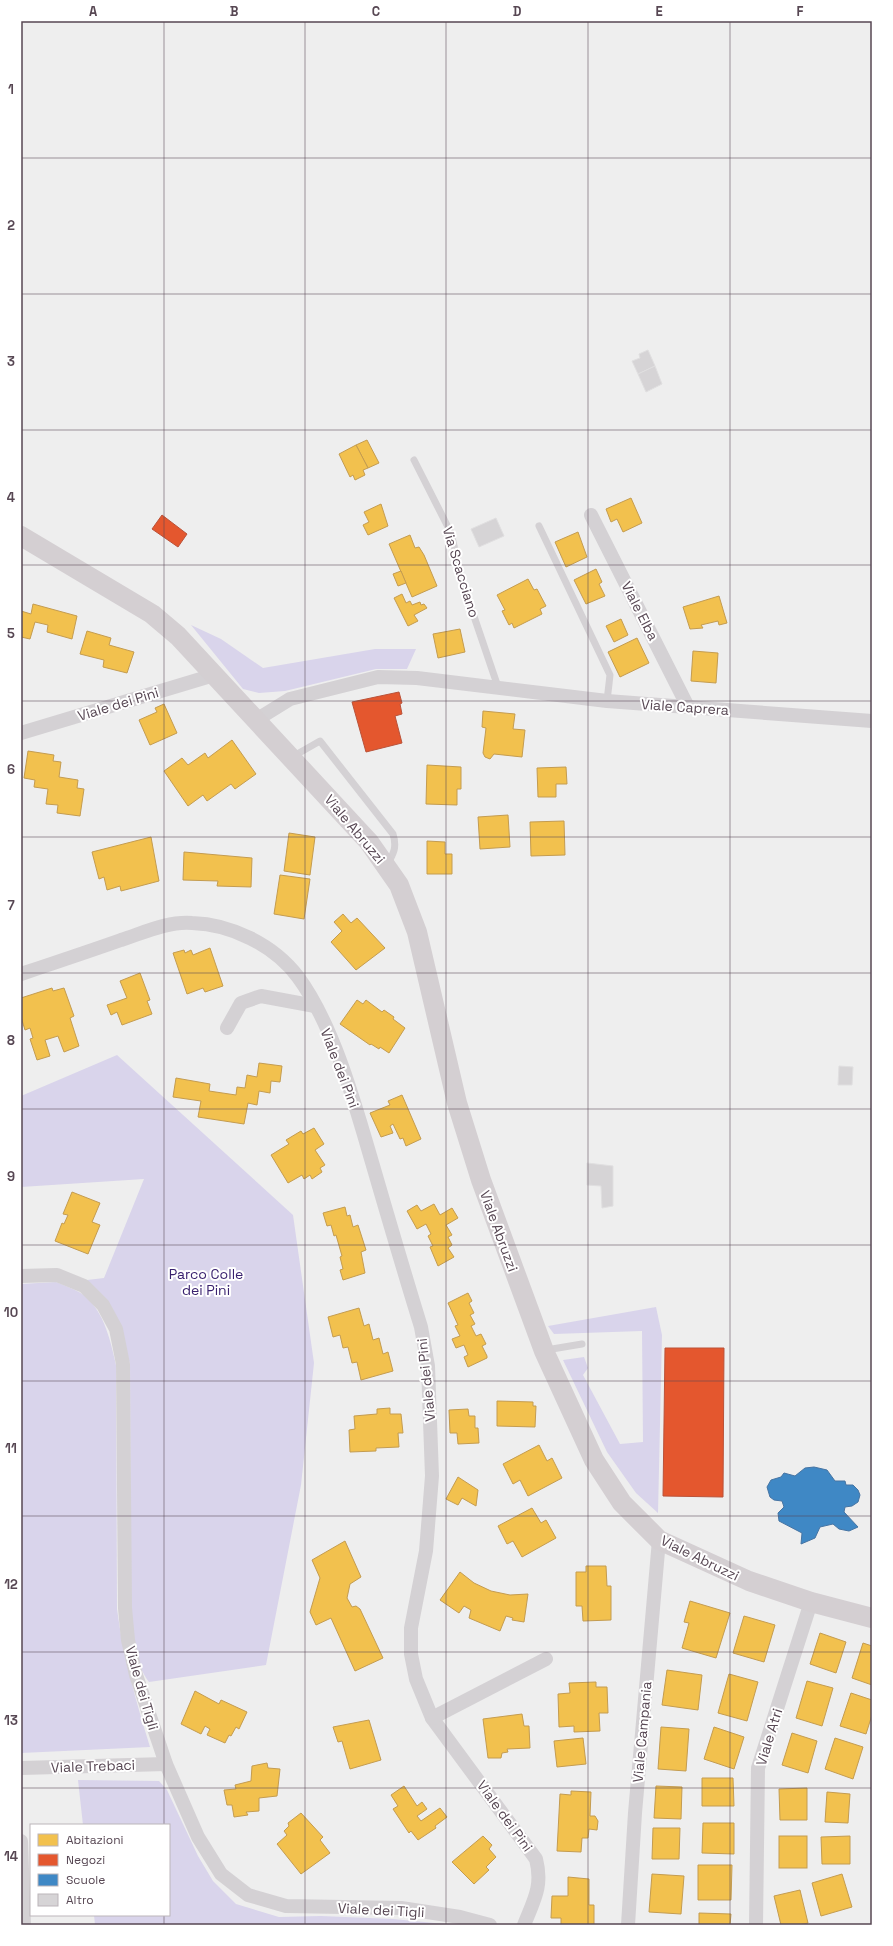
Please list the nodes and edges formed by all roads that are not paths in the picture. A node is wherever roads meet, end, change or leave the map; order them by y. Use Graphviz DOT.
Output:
graph roads {
  1 [pos="414,460"];
  2 [pos="591,515"];
  3 [pos="540,526"];
  4 [pos="23,543"];
  5 [pos="214,675"];
  6 [pos="498,687"];
  7 [pos="607,701"];
  8 [pos="688,707"];
  9 [pos="256,720"];
  10 [pos="872,721"];
  11 [pos="21,733"];
  12 [pos="291,758"];
  13 [pos="386,866"];
  14 [pos="21,974"];
  15 [pos="315,1006"];
  16 [pos="227,1028"];
  17 [pos="21,1276"];
  18 [pos="582,1344"];
  19 [pos="544,1351"];
  20 [pos="659,1540"];
  21 [pos="812,1602"];
  22 [pos="872,1618"];
  23 [pos="546,1659"];
  24 [pos="432,1718"];
  25 [pos="166,1764"];
  26 [pos="21,1768"];
  27 [pos="21,1840"];
  28 [pos="24,1925"];
  29 [pos="490,1925"];
  30 [pos="524,1925"];
  31 [pos="628,1925"];
  32 [pos="756,1925"];
  1 -- 6 [label="lane, Via Scacciano"];
  2 -- 8 [label="street, Viale Elba"];
  3 -- 7 [label="lane"];
  4 -- 5 [label="street, Viale Abruzzi"];
  5 -- 9 [label="street, Viale Abruzzi"];
  5 -- 11 [label="street, Viale dei Pini"];
  6 -- 7 [label="street, Viale Caprera"];
  6 -- 9 [label="street, Viale Caprera"];
  7 -- 8 [label="street, Viale Caprera"];
  8 -- 10 [label="street, Viale Caprera"];
  9 -- 12 [label="street, Viale Abruzzi"];
  12 -- 13 [label="street, Viale Abruzzi"];
  12 -- 13 [label="lane"];
  13 -- 19 [label="street, Viale Abruzzi"];
  14 -- 15 [label="street, Viale dei Pini"];
  15 -- 16 [label="street"];
  15 -- 24 [label="street, Viale dei Pini"];
  17 -- 25 [label="street, Viale dei Tigli"];
  18 -- 19 [label="lane"];
  19 -- 20 [label="street, Viale Abruzzi"];
  20 -- 21 [label="street, Viale Abruzzi"];
  20 -- 31 [label="street, Viale Campania"];
  21 -- 22 [label="street, Viale Abruzzi"];
  21 -- 32 [label="street, Viale Atri"];
  23 -- 24 [label="street"];
  24 -- 30 [label="street, Viale dei Pini"];
  25 -- 26 [label="street, Viale Trebaci"];
  25 -- 29 [label="street, Viale dei Tigli"];
  27 -- 28 [label="street"];
}
